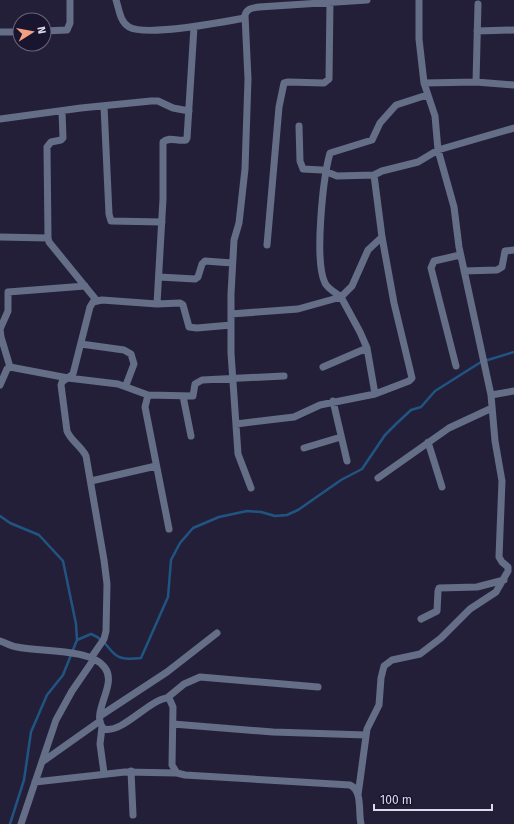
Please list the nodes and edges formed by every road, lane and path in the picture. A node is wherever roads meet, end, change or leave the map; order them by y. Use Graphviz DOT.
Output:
graph roads {
  1 [pos="70,0"];
  2 [pos="116,0"];
  3 [pos="367,0"];
  4 [pos="419,0"];
  5 [pos="330,1"];
  6 [pos="478,4"];
  7 [pos="245,18"];
  8 [pos="194,27"];
  9 [pos="514,30"];
  10 [pos="52,31"];
  11 [pos="477,31"];
  12 [pos="0,32"];
  13 [pos="12,32"];
  14 [pos="476,82"];
  15 [pos="424,83"];
  16 [pos="514,85"];
  17 [pos="427,95"];
  18 [pos="104,106"];
  19 [pos="62,111"];
  20 [pos="190,111"];
  21 [pos="0,119"];
  22 [pos="299,126"];
  23 [pos="514,128"];
  24 [pos="438,150"];
  25 [pos="326,172"];
  26 [pos="374,175"];
  27 [pos="162,222"];
  28 [pos="0,237"];
  29 [pos="382,237"];
  30 [pos="48,238"];
  31 [pos="267,245"];
  32 [pos="514,250"];
  33 [pos="460,255"];
  34 [pos="232,263"];
  35 [pos="464,271"];
  36 [pos="159,277"];
  37 [pos="85,286"];
  38 [pos="341,297"];
  39 [pos="97,301"];
  40 [pos="157,304"];
  41 [pos="231,314"];
  42 [pos="231,325"];
  43 [pos="81,344"];
  44 [pos="367,348"];
  45 [pos="456,366"];
  46 [pos="10,367"];
  47 [pos="323,367"];
  48 [pos="284,376"];
  49 [pos="68,378"];
  50 [pos="233,378"];
  51 [pos="0,385"];
  52 [pos="126,386"];
  53 [pos="514,391"];
  54 [pos="375,394"];
  55 [pos="148,395"];
  56 [pos="491,395"];
  57 [pos="183,396"];
  58 [pos="333,402"];
  59 [pos="492,408"];
  60 [pos="236,424"];
  61 [pos="191,436"];
  62 [pos="341,437"];
  63 [pos="428,442"];
  64 [pos="304,448"];
  65 [pos="347,462"];
  66 [pos="156,466"];
  67 [pos="378,478"];
  68 [pos="91,481"];
  69 [pos="442,487"];
  70 [pos="251,488"];
  71 [pos="169,529"];
  72 [pos="504,580"];
  73 [pos="421,619"];
  74 [pos="217,633"];
  75 [pos="0,641"];
  76 [pos="93,659"];
  77 [pos="318,687"];
  78 [pos="167,698"];
  79 [pos="101,722"];
  80 [pos="173,724"];
  81 [pos="366,735"];
  82 [pos="42,762"];
  83 [pos="131,771"];
  84 [pos="104,773"];
  85 [pos="177,773"];
  86 [pos="35,782"];
  87 [pos="358,795"];
  88 [pos="133,815"];
  89 [pos="21,824"];
  90 [pos="361,824"];
  1 -- 10 [label="street"];
  2 -- 8 [label="street"];
  3 -- 5 [label="street"];
  4 -- 15 [label="street"];
  5 -- 7 [label="street"];
  5 -- 31 [label="street"];
  6 -- 11 [label="street"];
  7 -- 8 [label="street"];
  7 -- 34 [label="street"];
  8 -- 20 [label="street"];
  9 -- 11 [label="street"];
  11 -- 14 [label="street"];
  12 -- 13 [label="street"];
  14 -- 15 [label="street"];
  14 -- 16 [label="street"];
  15 -- 17 [label="street"];
  17 -- 24 [label="street"];
  17 -- 25 [label="street"];
  18 -- 19 [label="street"];
  18 -- 20 [label="street"];
  18 -- 27 [label="street"];
  19 -- 21 [label="street"];
  19 -- 30 [label="street"];
  20 -- 27 [label="street"];
  22 -- 25 [label="street"];
  23 -- 24 [label="street"];
  24 -- 26 [label="street"];
  24 -- 33 [label="street"];
  25 -- 26 [label="street"];
  25 -- 38 [label="street"];
  26 -- 29 [label="street"];
  27 -- 36 [label="street"];
  28 -- 30 [label="street"];
  29 -- 38 [label="street"];
  29 -- 54 [label="street"];
  30 -- 37 [label="street"];
  32 -- 35 [label="street"];
  33 -- 35 [label="street"];
  33 -- 45 [label="street"];
  34 -- 36 [label="street"];
  34 -- 41 [label="street"];
  35 -- 56 [label="street"];
  36 -- 40 [label="street"];
  37 -- 39 [label="street"];
  37 -- 46 [label="street"];
  38 -- 41 [label="street"];
  38 -- 44 [label="street"];
  39 -- 40 [label="street"];
  39 -- 43 [label="street"];
  40 -- 42 [label="street"];
  41 -- 42 [label="street"];
  42 -- 50 [label="street"];
  43 -- 49 [label="street"];
  43 -- 52 [label="street"];
  44 -- 47 [label="street"];
  44 -- 54 [label="street"];
  46 -- 49 [label="street"];
  46 -- 51 [label="street"];
  48 -- 50 [label="street"];
  49 -- 52 [label="street"];
  49 -- 68 [label="street"];
  50 -- 57 [label="street"];
  50 -- 60 [label="street"];
  52 -- 55 [label="street"];
  53 -- 56 [label="street"];
  54 -- 58 [label="street"];
  55 -- 57 [label="street"];
  55 -- 66 [label="street"];
  56 -- 59 [label="street"];
  57 -- 61 [label="street"];
  58 -- 60 [label="street"];
  58 -- 62 [label="street"];
  59 -- 63 [label="street"];
  59 -- 72 [label="street"];
  60 -- 70 [label="street"];
  62 -- 64 [label="street"];
  62 -- 65 [label="street"];
  63 -- 67 [label="street"];
  63 -- 69 [label="street"];
  66 -- 68 [label="street"];
  66 -- 71 [label="street"];
  68 -- 76 [label="street"];
  72 -- 73 [label="street"];
  72 -- 81 [label="street"];
  74 -- 79 [label="street"];
  75 -- 76 [label="street"];
  76 -- 79 [label="street"];
  76 -- 82 [label="street"];
  77 -- 78 [label="street"];
  78 -- 79 [label="street"];
  78 -- 80 [label="street"];
  79 -- 82 [label="street"];
  79 -- 84 [label="street"];
  80 -- 81 [label="street"];
  80 -- 85 [label="street"];
  81 -- 87 [label="street"];
  82 -- 86 [label="street"];
  83 -- 84 [label="street"];
  83 -- 85 [label="street"];
  83 -- 88 [label="street"];
  84 -- 86 [label="street"];
  85 -- 87 [label="street"];
  86 -- 89 [label="street"];
  87 -- 90 [label="street"];
}
